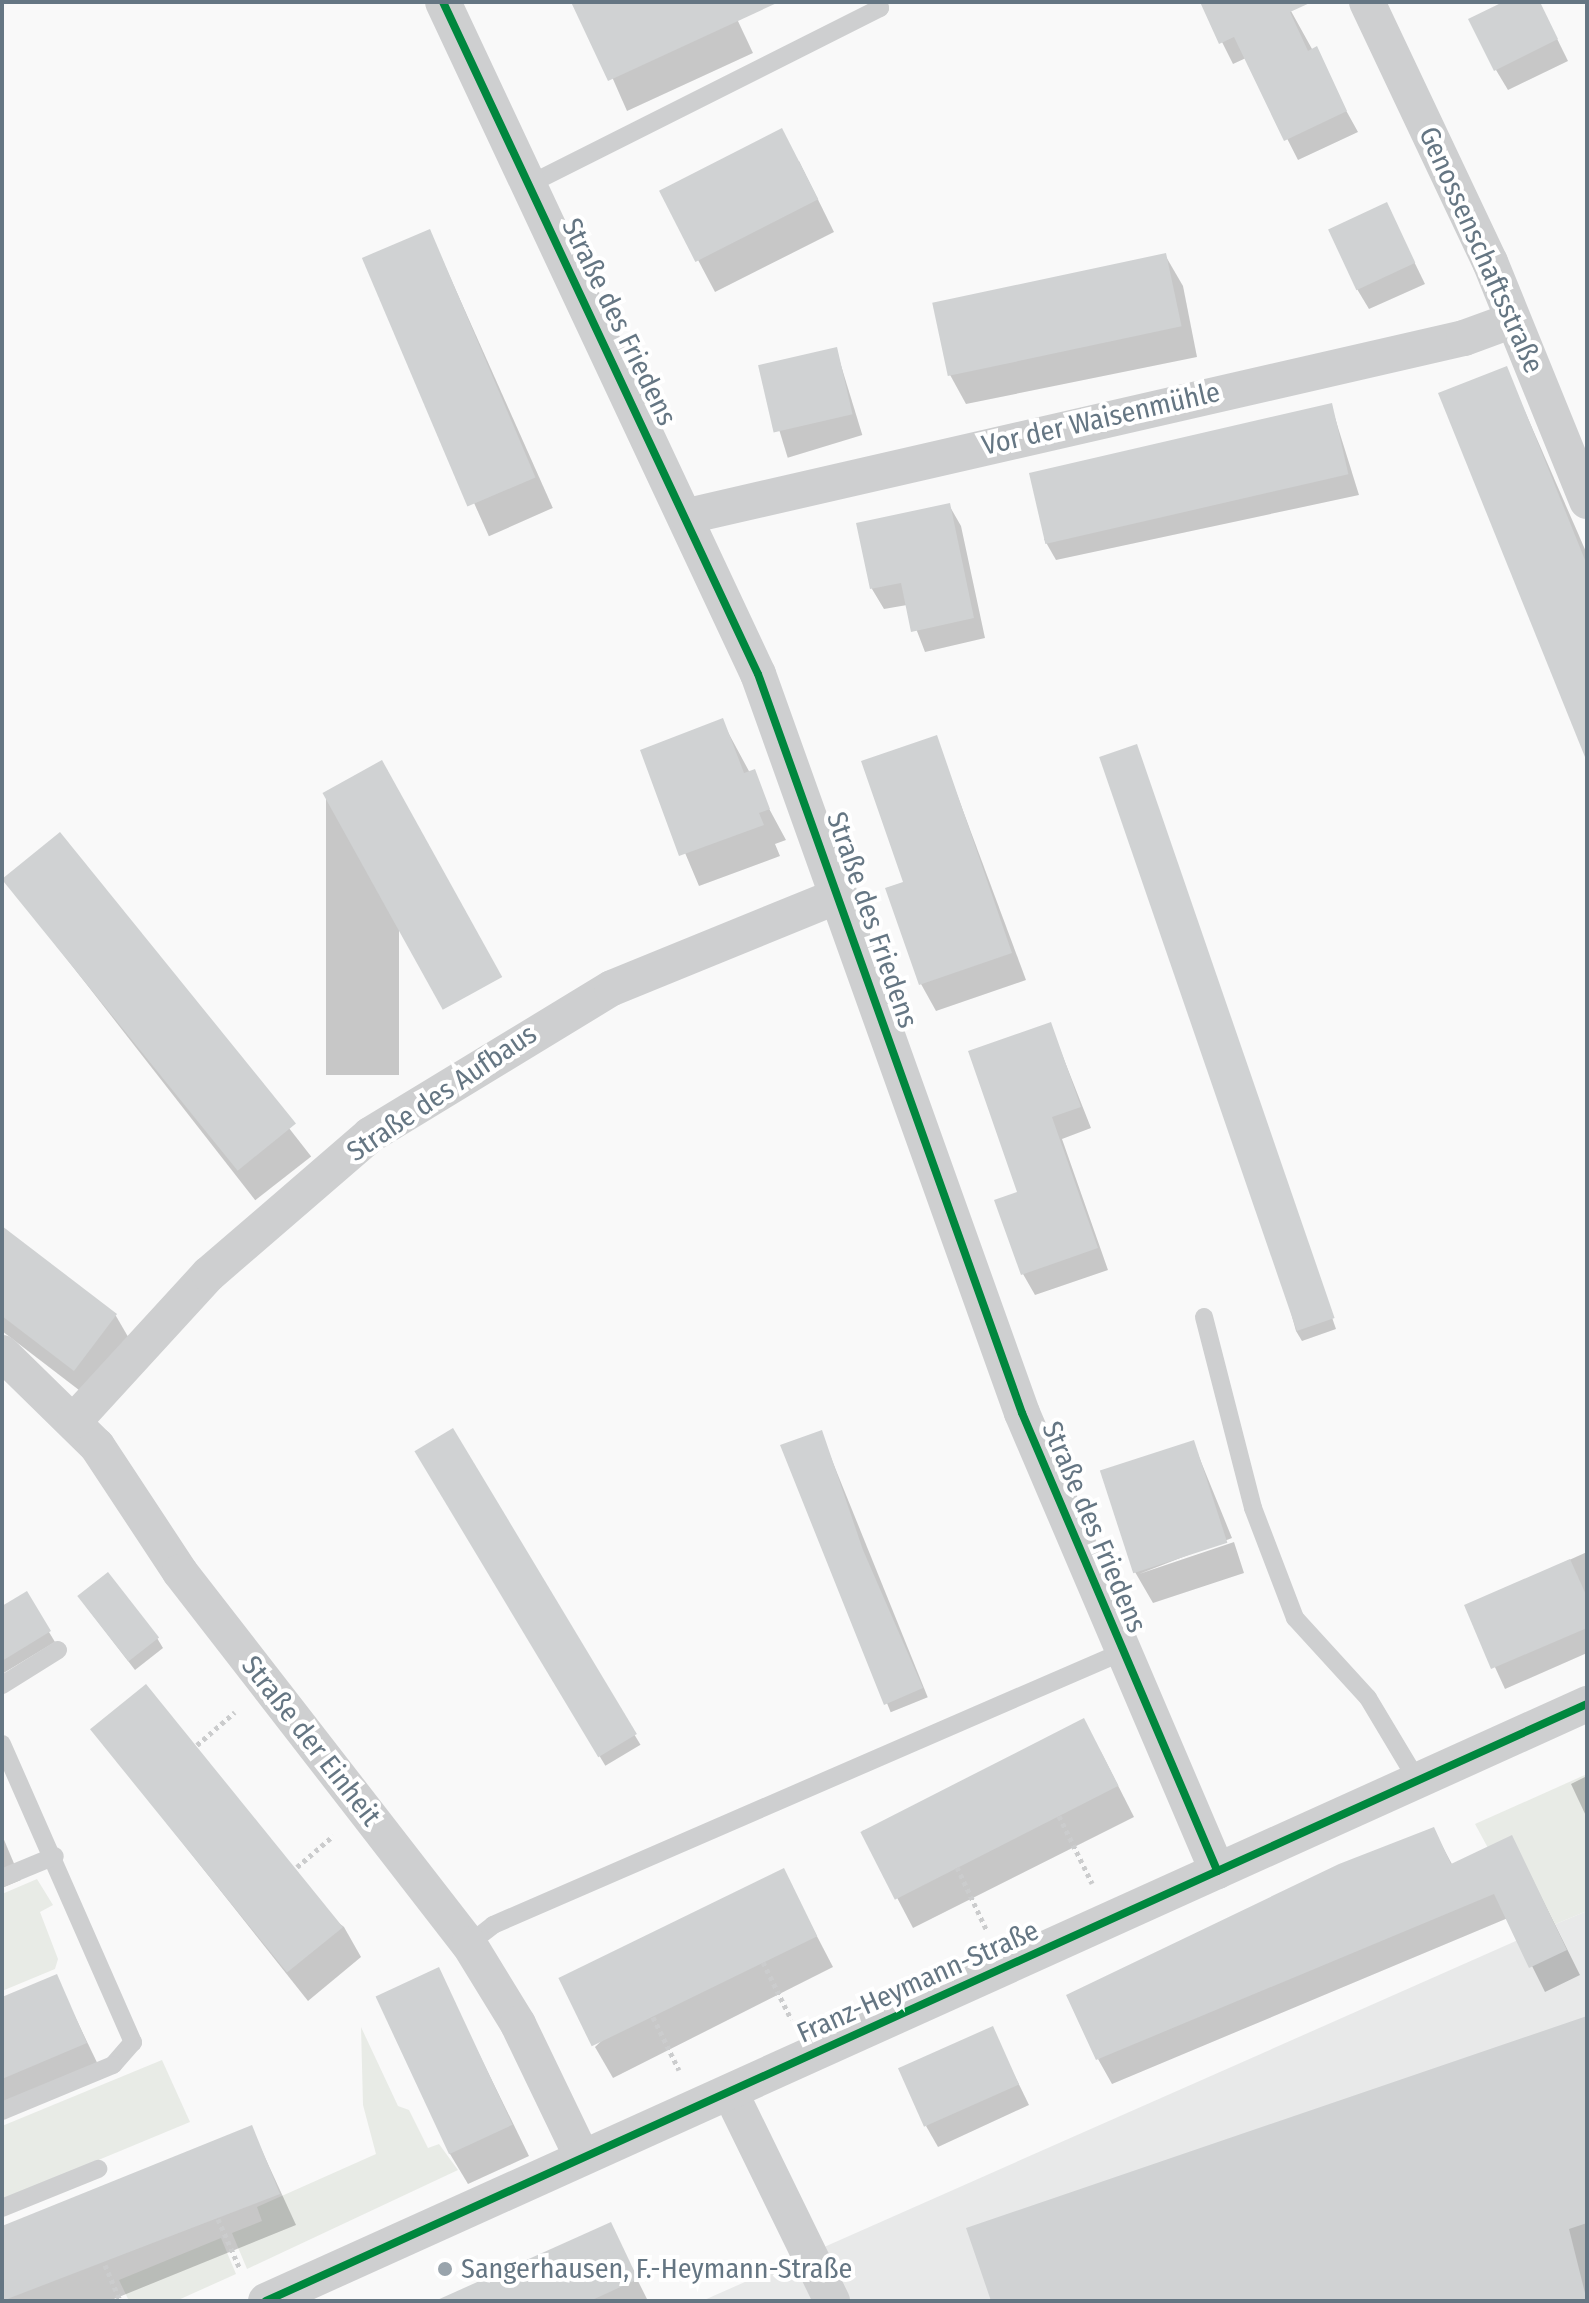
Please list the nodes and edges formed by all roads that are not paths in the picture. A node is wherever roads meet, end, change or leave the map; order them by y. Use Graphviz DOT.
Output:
graph roads {
  1 [pos="443,2"];
  2 [pos="878,2"];
  3 [pos="1367,2"];
  4 [pos="528,185"];
  5 [pos="1513,320"];
  6 [pos="1587,501"];
  7 [pos="688,516"];
  8 [pos="840,895"];
  9 [pos="1204,1317"];
  10 [pos="2,1353"];
  11 [pos="75,1420"];
  12 [pos="58,1650"];
  13 [pos="1122,1652"];
  14 [pos="2,1685"];
  15 [pos="1587,1704"];
  16 [pos="2,1744"];
  17 [pos="1417,1780"];
  18 [pos="55,1856"];
  19 [pos="1217,1871"];
  20 [pos="2,1878"];
  21 [pos="469,1944"];
  22 [pos="730,2092"];
  23 [pos="2,2111"];
  24 [pos="582,2157"];
  25 [pos="98,2169"];
  26 [pos="2,2208"];
  27 [pos="255,2288"];
  28 [pos="823,2298"];
  1 -- 4 [label="street, Straße des Friedens"];
  2 -- 4 [label="lane"];
  3 -- 5 [label="street, Genossenschaftsstraße"];
  4 -- 7 [label="street, Straße des Friedens"];
  5 -- 6 [label="street, Genossenschaftsstraße"];
  5 -- 7 [label="street, Vor der Waisenmühle"];
  7 -- 8 [label="street, Straße des Friedens"];
  8 -- 11 [label="street, Straße des Aufbaus"];
  8 -- 13 [label="street, Straße des Friedens"];
  9 -- 17 [label="lane"];
  10 -- 11 [label="street, Straße der Einheit"];
  11 -- 21 [label="street, Straße der Einheit"];
  12 -- 14 [label="lane"];
  13 -- 19 [label="street, Straße des Friedens"];
  13 -- 21 [label="lane"];
  15 -- 17 [label="street, Franz-Heymann-Straße"];
  16 -- 18 [label="lane"];
  17 -- 19 [label="street, Franz-Heymann-Straße"];
  18 -- 20 [label="lane"];
  18 -- 23 [label="lane"];
  19 -- 22 [label="street, Franz-Heymann-Straße"];
  21 -- 24 [label="street, Straße der Einheit"];
  22 -- 24 [label="street, Franz-Heymann-Straße"];
  22 -- 28 [label="street"];
  24 -- 27 [label="street, Franz-Heymann-Straße"];
  25 -- 26 [label="lane"];
}
